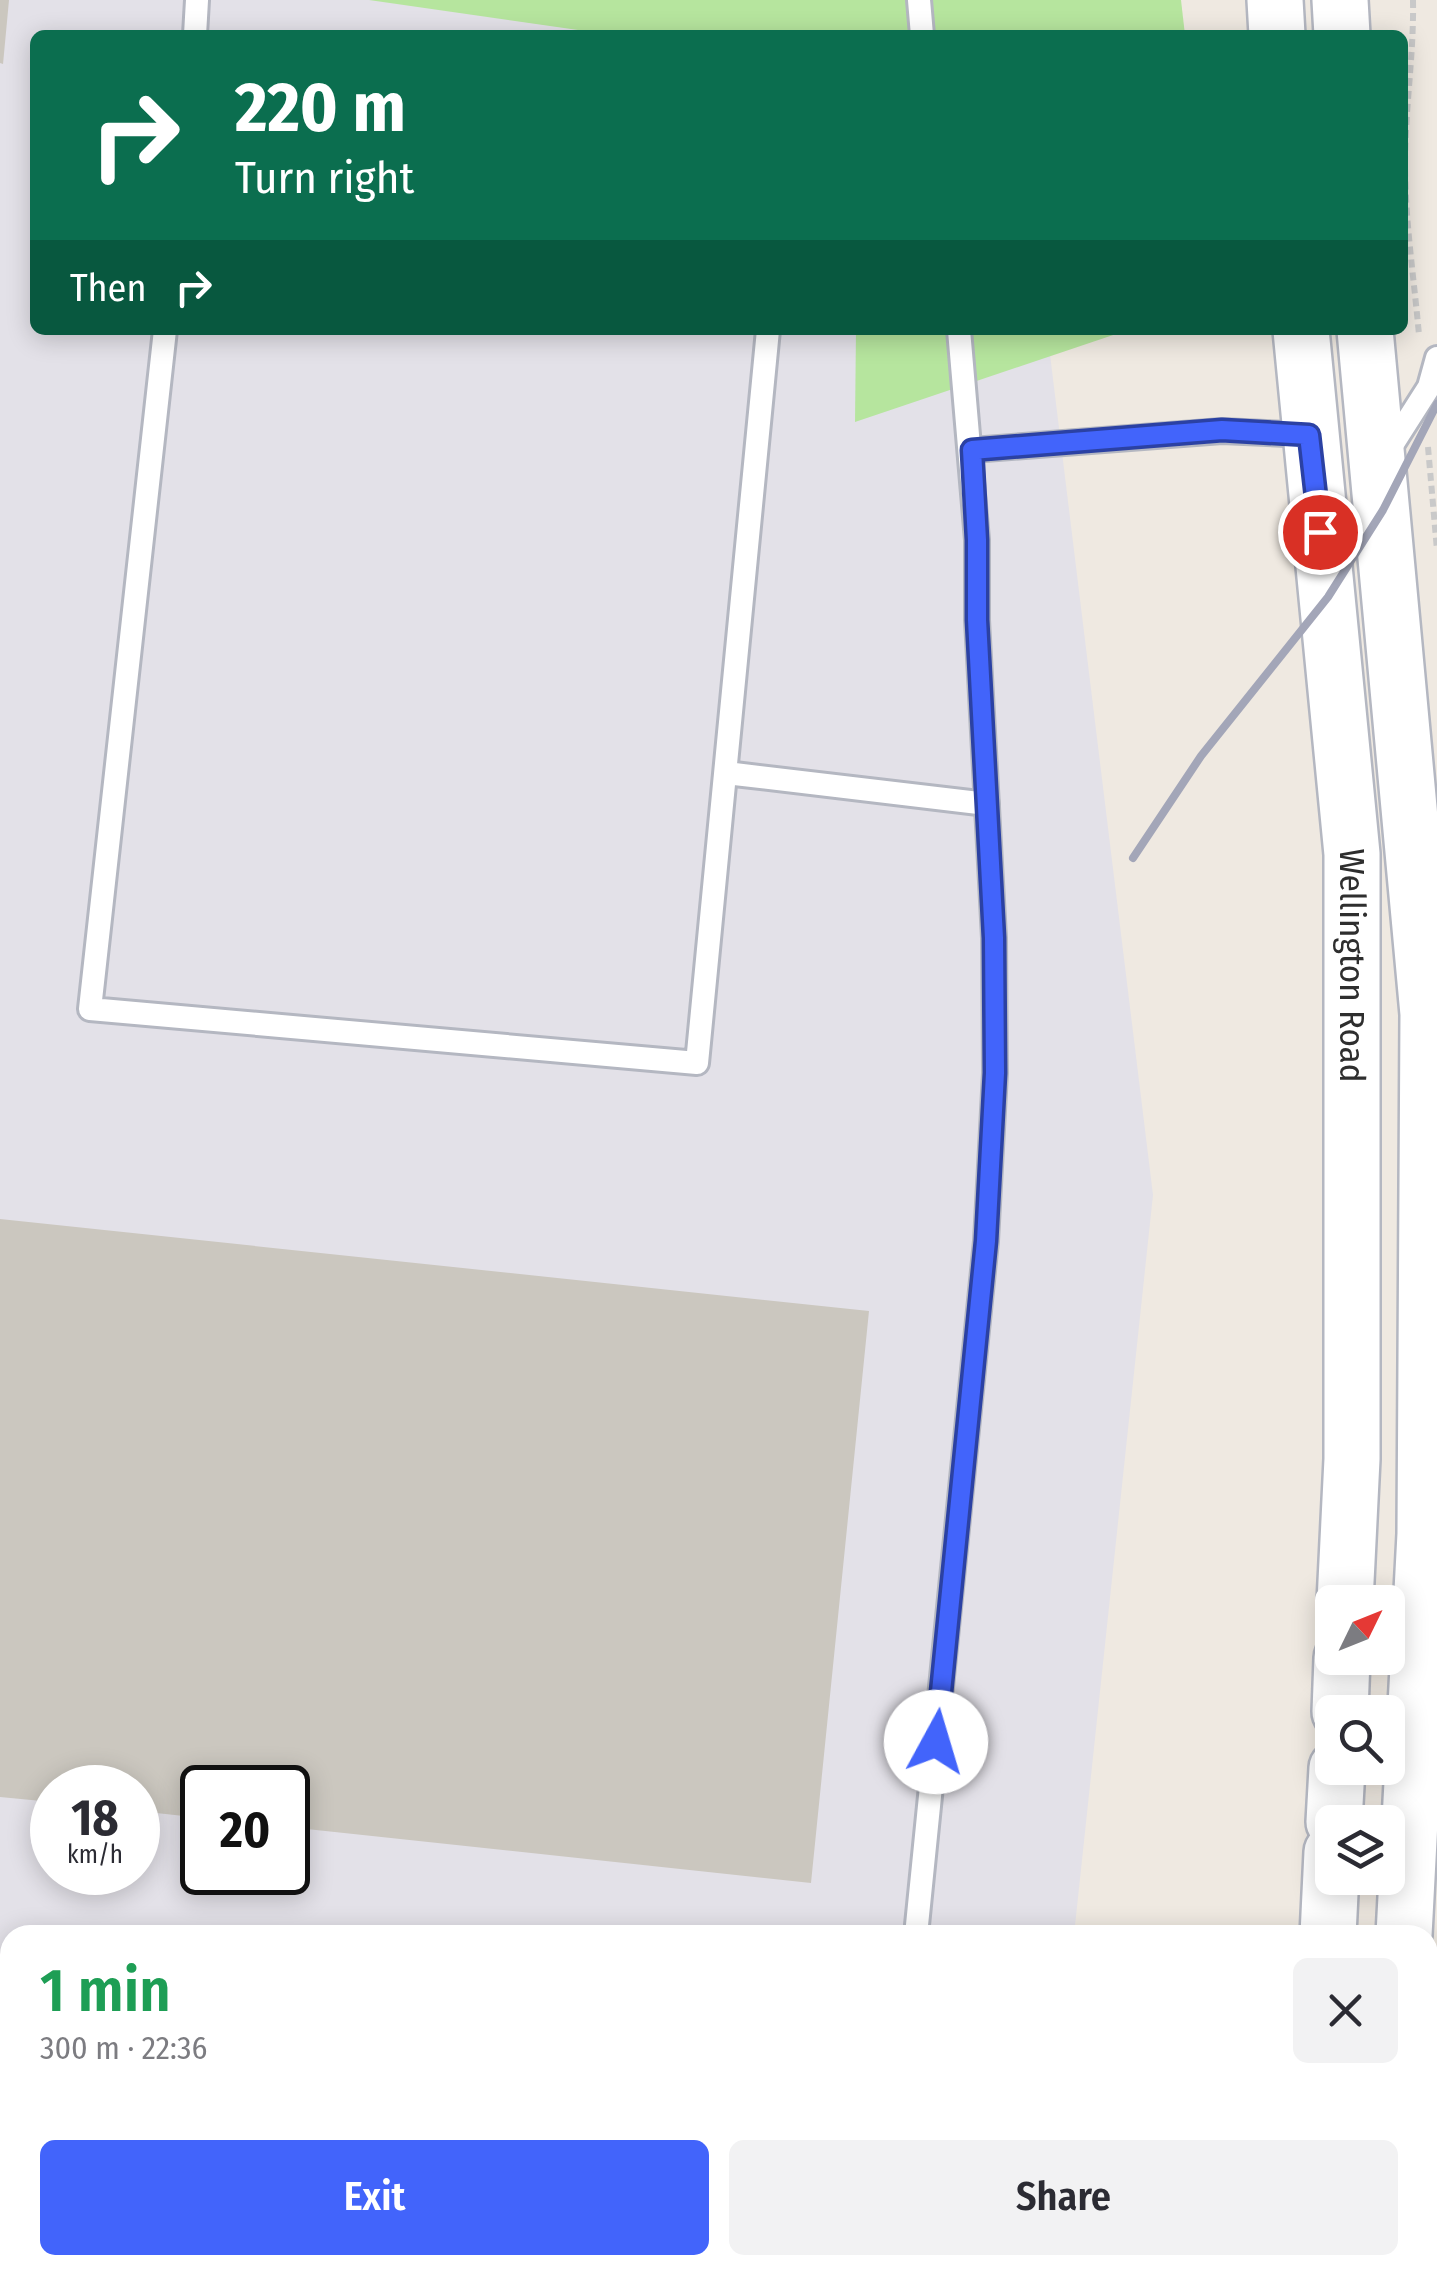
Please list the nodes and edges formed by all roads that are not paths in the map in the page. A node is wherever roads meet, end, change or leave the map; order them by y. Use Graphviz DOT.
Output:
graph roads {
  1 [pos="197,0"];
  2 [pos="919,0"];
  3 [pos="1274,0"];
  4 [pos="1340,0"];
  5 [pos="195,30"];
  6 [pos="922,30"];
  7 [pos="1277,30"];
  8 [pos="1342,30"];
  9 [pos="164,335"];
  10 [pos="768,335"];
  11 [pos="960,335"];
  12 [pos="1301,335"];
  13 [pos="1366,335"];
  14 [pos="1437,358"];
  15 [pos="1309,435"];
  16 [pos="972,450"];
  17 [pos="1378,467"];
  18 [pos="726,773"];
  19 [pos="987,804"];
  20 [pos="1346,1585"];
  21 [pos="1330,1895"];
  22 [pos="917,1925"];
  23 [pos="1328,1925"];
  24 [pos="1405,1925"];
  1 -- 5 [label="lane"];
  2 -- 6 [label="lane"];
  3 -- 7 [label="main road"];
  4 -- 8 [label="main road"];
  9 -- 18 [label="lane"];
  10 -- 18 [label="lane"];
  11 -- 16 [label="lane"];
  12 -- 15 [label="main road, Wellington Road"];
  13 -- 17 [label="main road, Wellington Road"];
  14 -- 17 [label="lane"];
  15 -- 16 [label="lane"];
  15 -- 20 [label="main road, Wellington Road"];
  16 -- 19 [label="lane"];
  17 -- 24 [label="main road, Wellington Road"];
  18 -- 19 [label="lane"];
  19 -- 22 [label="lane"];
  21 -- 23 [label="main road"];
}
